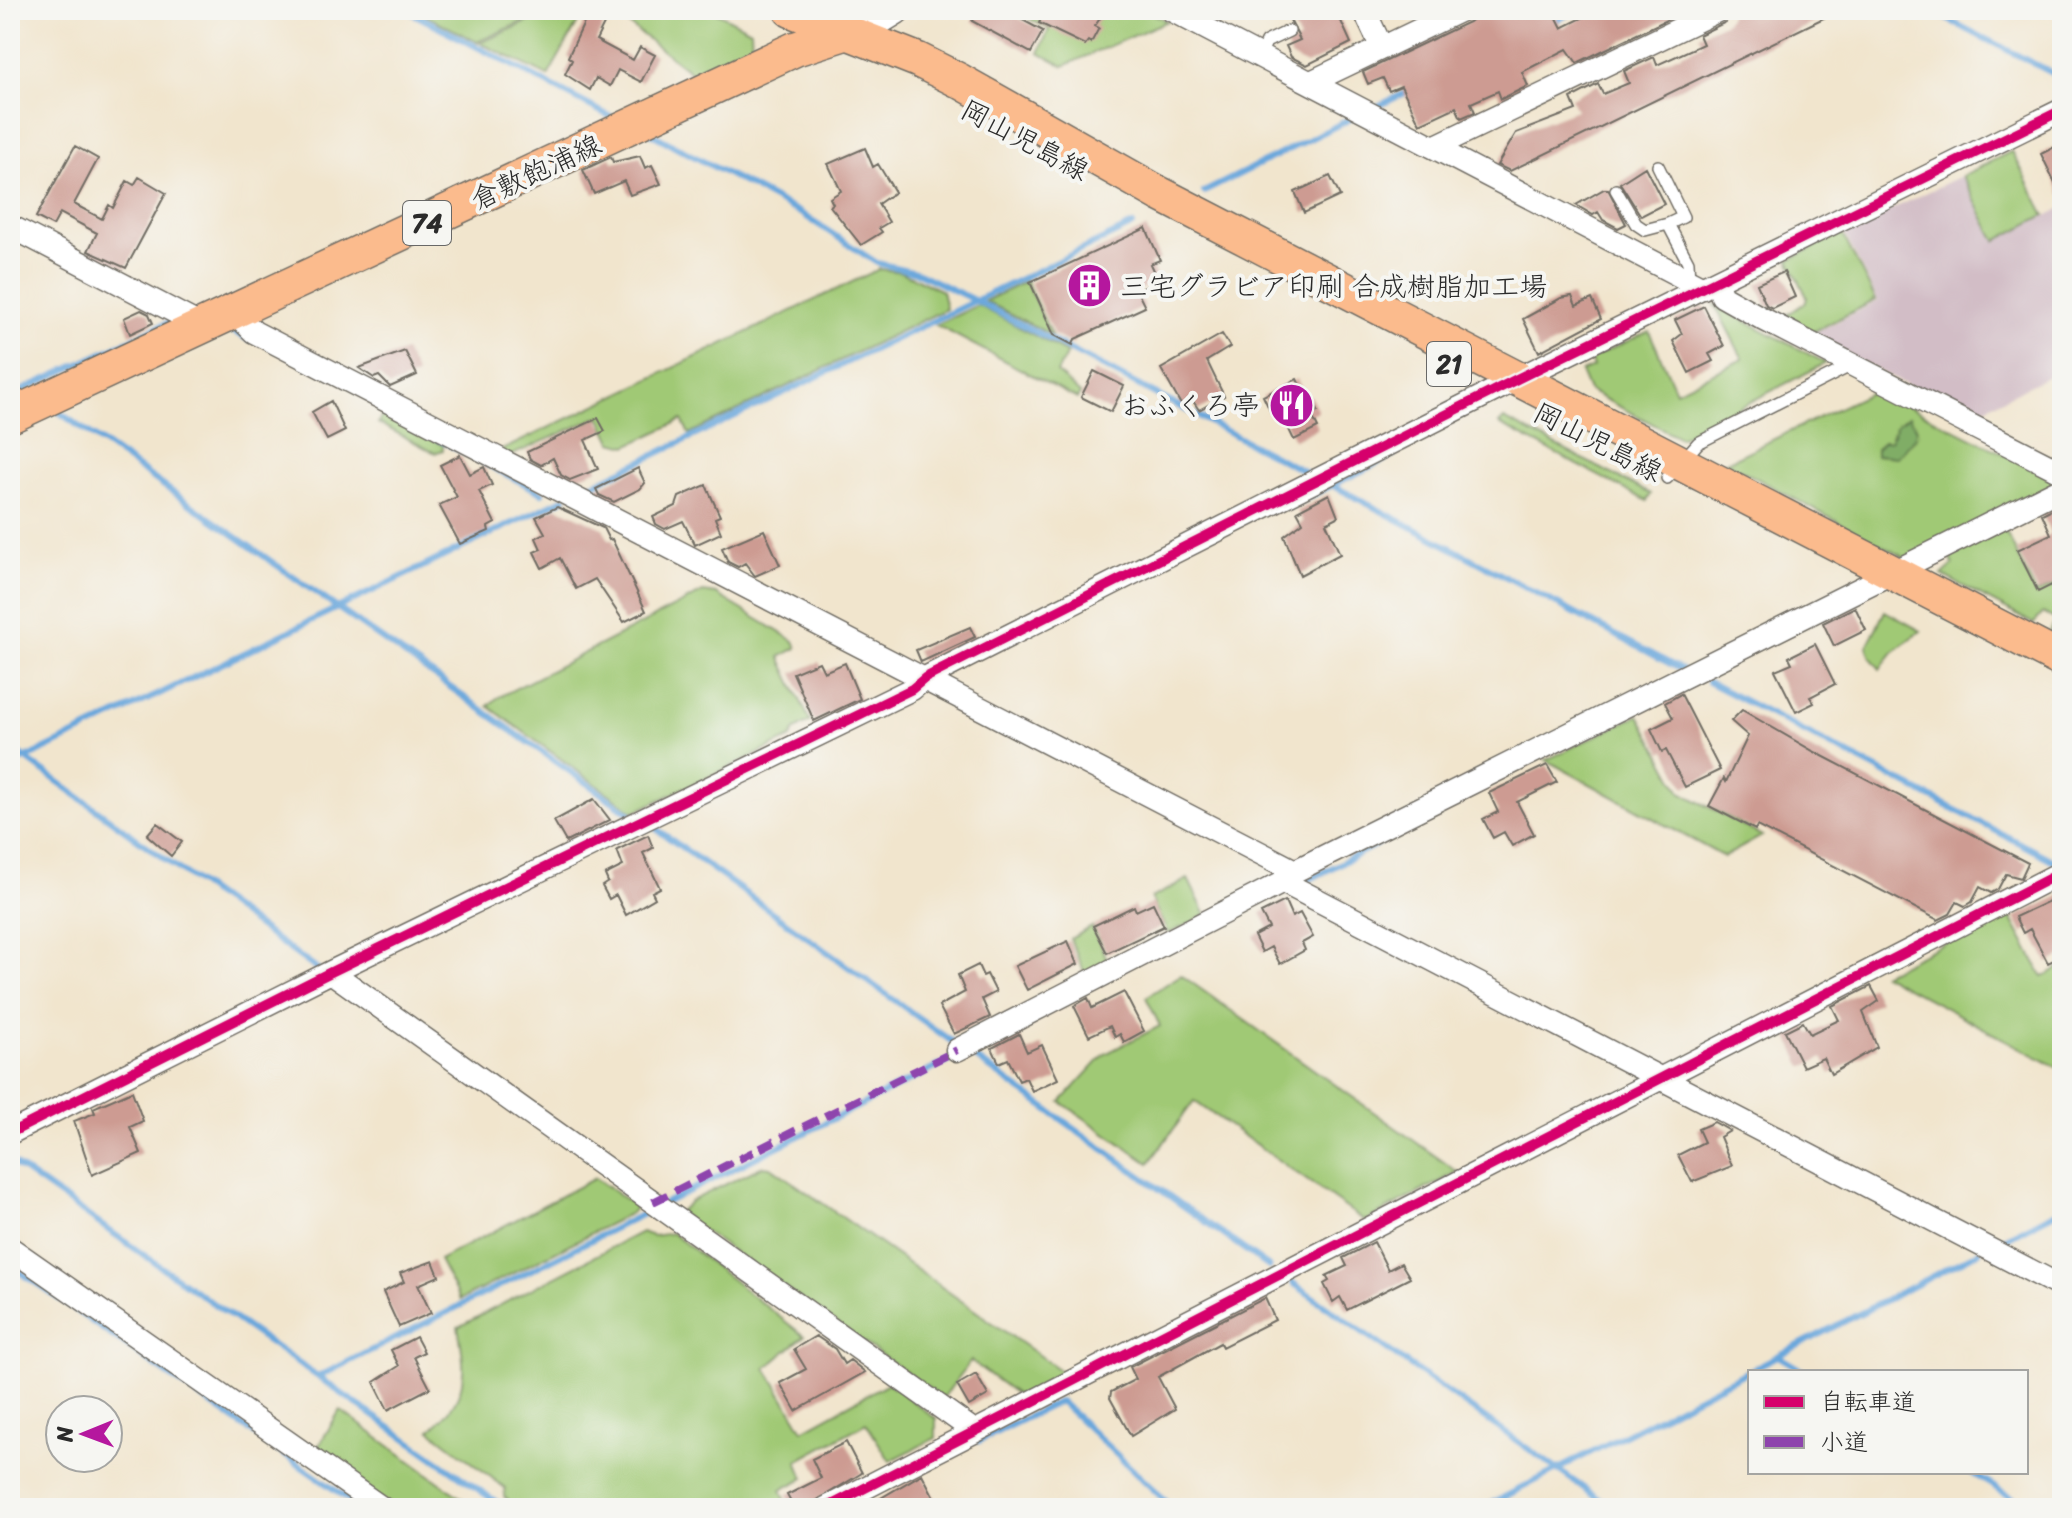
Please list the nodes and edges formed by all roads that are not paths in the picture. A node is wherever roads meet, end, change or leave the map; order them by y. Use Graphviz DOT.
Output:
graph roads {
  1 [pos="791,10"];
  2 [pos="896,10"];
  3 [pos="1171,10"];
  4 [pos="1364,10"];
  5 [pos="1461,10"];
  6 [pos="1719,10"];
  7 [pos="1289,31"];
  8 [pos="845,33"];
  9 [pos="1382,48"];
  10 [pos="1260,56"];
  11 [pos="1311,82"];
  12 [pos="2062,110"];
  13 [pos="1436,146"];
  14 [pos="1658,166"];
  15 [pos="1616,190"];
  16 [pos="1668,224"];
  17 [pos="10,226"];
  18 [pos="1709,287"];
  19 [pos="235,313"];
  20 [pos="204,327"];
  21 [pos="1846,368"];
  22 [pos="1507,384"];
  23 [pos="10,416"];
  24 [pos="1674,470"];
  25 [pos="2062,472"];
  26 [pos="2062,488"];
  27 [pos="1881,578"];
  28 [pos="2062,660"];
  29 [pos="925,683"];
  30 [pos="2062,683"];
  31 [pos="2062,872"];
  32 [pos="1291,881"];
  33 [pos="336,975"];
  34 [pos="961,1048"];
  35 [pos="1658,1078"];
  36 [pos="10,1133"];
  37 [pos="10,1248"];
  38 [pos="2062,1287"];
  39 [pos="974,1431"];
  40 [pos="382,1508"];
  41 [pos="826,1508"];
  1 -- 8 [label="main road, 岡山児島線 / 21"];
  2 -- 8 [label="street"];
  3 -- 10 [label="street"];
  4 -- 9 [label="street"];
  5 -- 9 [label="street"];
  6 -- 13 [label="street"];
  7 -- 10 [label="lane"];
  8 -- 19 [label="main road, 倉敷飽浦線 / 74"];
  8 -- 22 [label="main road, 岡山児島線 / 21"];
  9 -- 11 [label="street"];
  10 -- 11 [label="street"];
  11 -- 13 [label="street"];
  12 -- 18 [label="street"];
  13 -- 18 [label="street"];
  14 -- 16 [label="lane"];
  15 -- 16 [label="lane"];
  16 -- 18 [label="lane"];
  17 -- 20 [label="street"];
  18 -- 21 [label="street"];
  18 -- 22 [label="street"];
  19 -- 20 [label="main road, 倉敷飽浦線 / 74"];
  19 -- 29 [label="street"];
  20 -- 23 [label="main road, 倉敷飽浦線 / 74"];
  21 -- 24 [label="lane"];
  21 -- 25 [label="street"];
  22 -- 24 [label="main road, 岡山児島線 / 21"];
  22 -- 29 [label="street"];
  24 -- 27 [label="main road, 岡山児島線 / 21"];
  26 -- 27 [label="street"];
  27 -- 28 [label="main road, 岡山児島線 / 21"];
  27 -- 30 [label="main road, 岡山児島線 / 21"];
  27 -- 32 [label="street"];
  29 -- 32 [label="street"];
  29 -- 33 [label="street"];
  31 -- 35 [label="street"];
  32 -- 34 [label="street"];
  32 -- 35 [label="street"];
  33 -- 36 [label="street"];
  33 -- 39 [label="street"];
  35 -- 38 [label="street"];
  35 -- 39 [label="street"];
  37 -- 40 [label="street"];
  39 -- 41 [label="street"];
}
